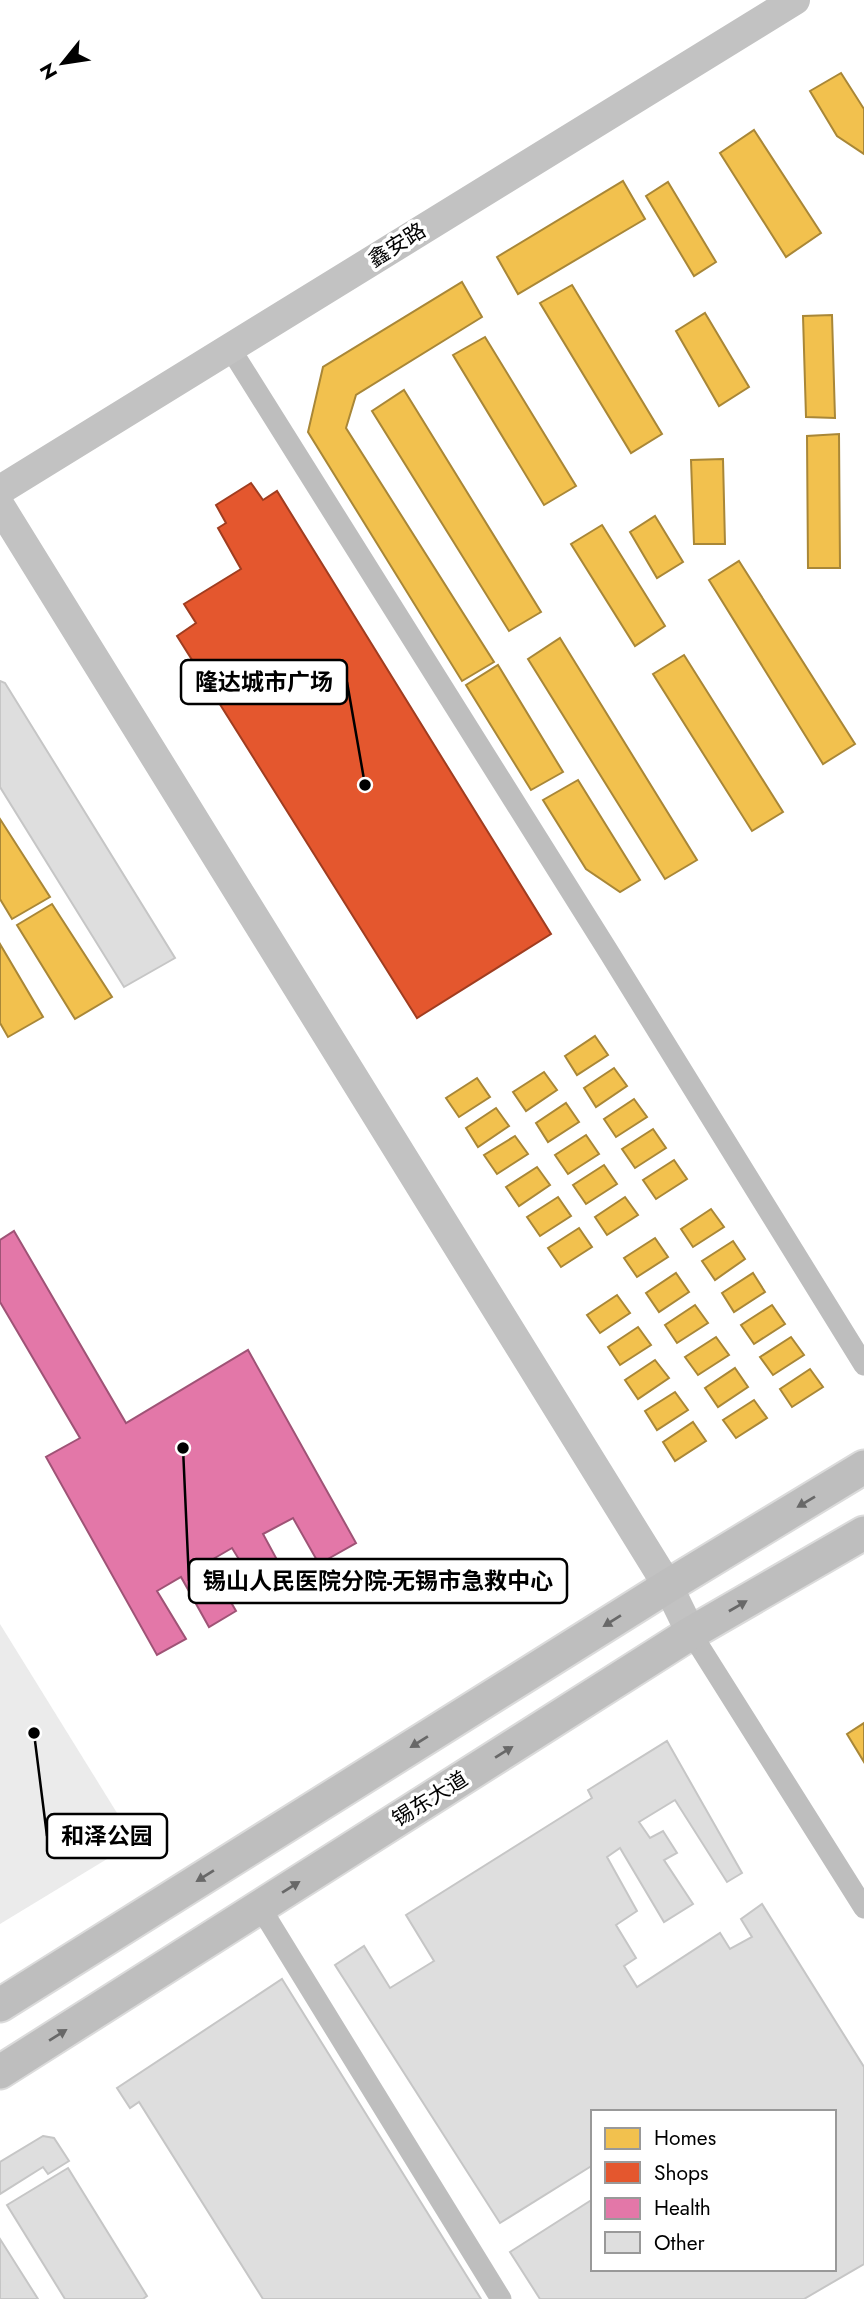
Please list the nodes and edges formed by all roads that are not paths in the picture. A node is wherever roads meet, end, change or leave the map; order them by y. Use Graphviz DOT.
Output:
graph roads {
  1 [pos="795,0"];
  2 [pos="230,348"];
  3 [pos="0,490"];
  4 [pos="0,506"];
  5 [pos="864,1365"];
  6 [pos="864,1467"];
  7 [pos="864,1533"];
  8 [pos="668,1586"];
  9 [pos="691,1633"];
  10 [pos="260,1907"];
  11 [pos="864,1908"];
  12 [pos="0,2005"];
  13 [pos="0,2072"];
  14 [pos="501,2299"];
  1 -- 2 [label="street, 鑫安路"];
  2 -- 3 [label="street, 鑫安路"];
  2 -- 5 [label="street"];
  4 -- 8 [label="street"];
  6 -- 8 [label="main road, one-way"];
  9 -- 7 [label="main road, 锡东大道, one-way"];
  8 -- 9 [label="street"];
  8 -- 12 [label="main road, one-way"];
  10 -- 9 [label="main road, 锡东大道, one-way"];
  9 -- 11 [label="street"];
  13 -- 10 [label="main road, 锡东大道, one-way"];
  10 -- 14 [label="street"];
}
